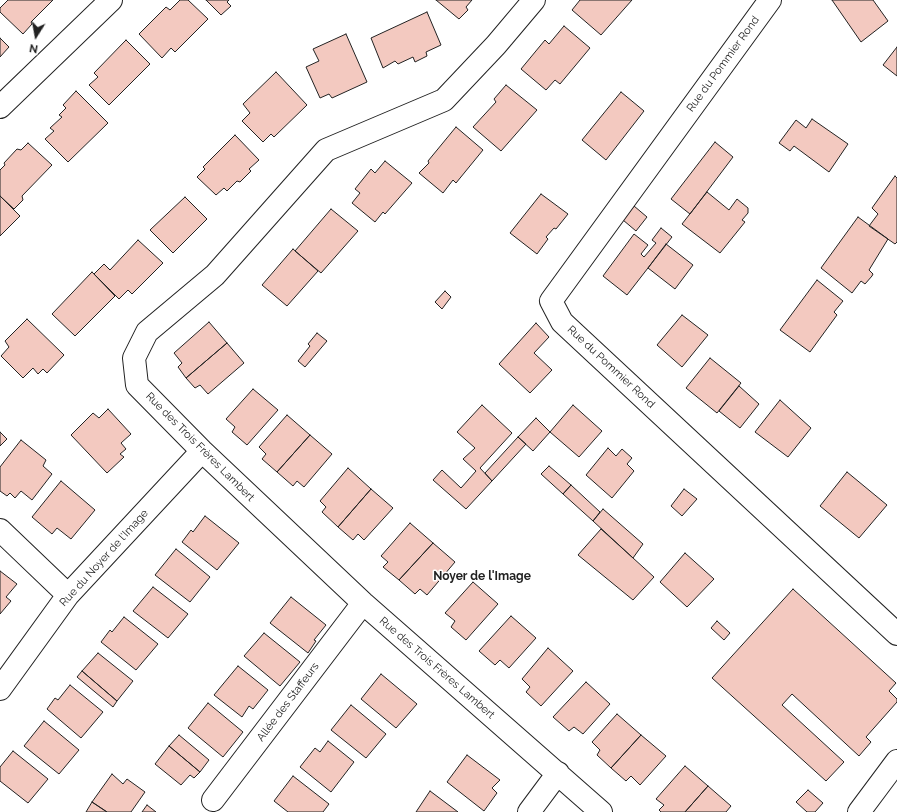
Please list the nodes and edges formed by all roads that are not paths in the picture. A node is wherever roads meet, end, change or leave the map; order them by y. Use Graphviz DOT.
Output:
graph roads {
  1 [pos="111,0"];
  2 [pos="534,0"];
  3 [pos="770,0"];
  4 [pos="0,106"];
  5 [pos="202,451"];
  6 [pos="0,530"];
  7 [pos="68,595"];
  8 [pos="363,603"];
  9 [pos="897,634"];
  10 [pos="0,689"];
  11 [pos="897,761"];
  12 [pos="558,773"];
  13 [pos="213,800"];
  14 [pos="529,812"];
  15 [pos="601,812"];
  16 [pos="859,812"];
  1 -- 4 [label="street"];
  2 -- 5 [label="street, Rue des Trois Frères Lambert"];
  3 -- 9 [label="street, Rue du Pommier Rond"];
  5 -- 7 [label="street, Rue du Noyer de l'Image"];
  5 -- 8 [label="street, Rue des Trois Frères Lambert"];
  6 -- 7 [label="street"];
  7 -- 10 [label="street, Rue du Noyer de l'Image"];
  8 -- 12 [label="street, Rue des Trois Frères Lambert"];
  8 -- 13 [label="street, Allée des Staffeurs"];
  11 -- 16 [label="street"];
  12 -- 14 [label="street"];
  12 -- 15 [label="street, Rue des Trois Frères Lambert"];
}
